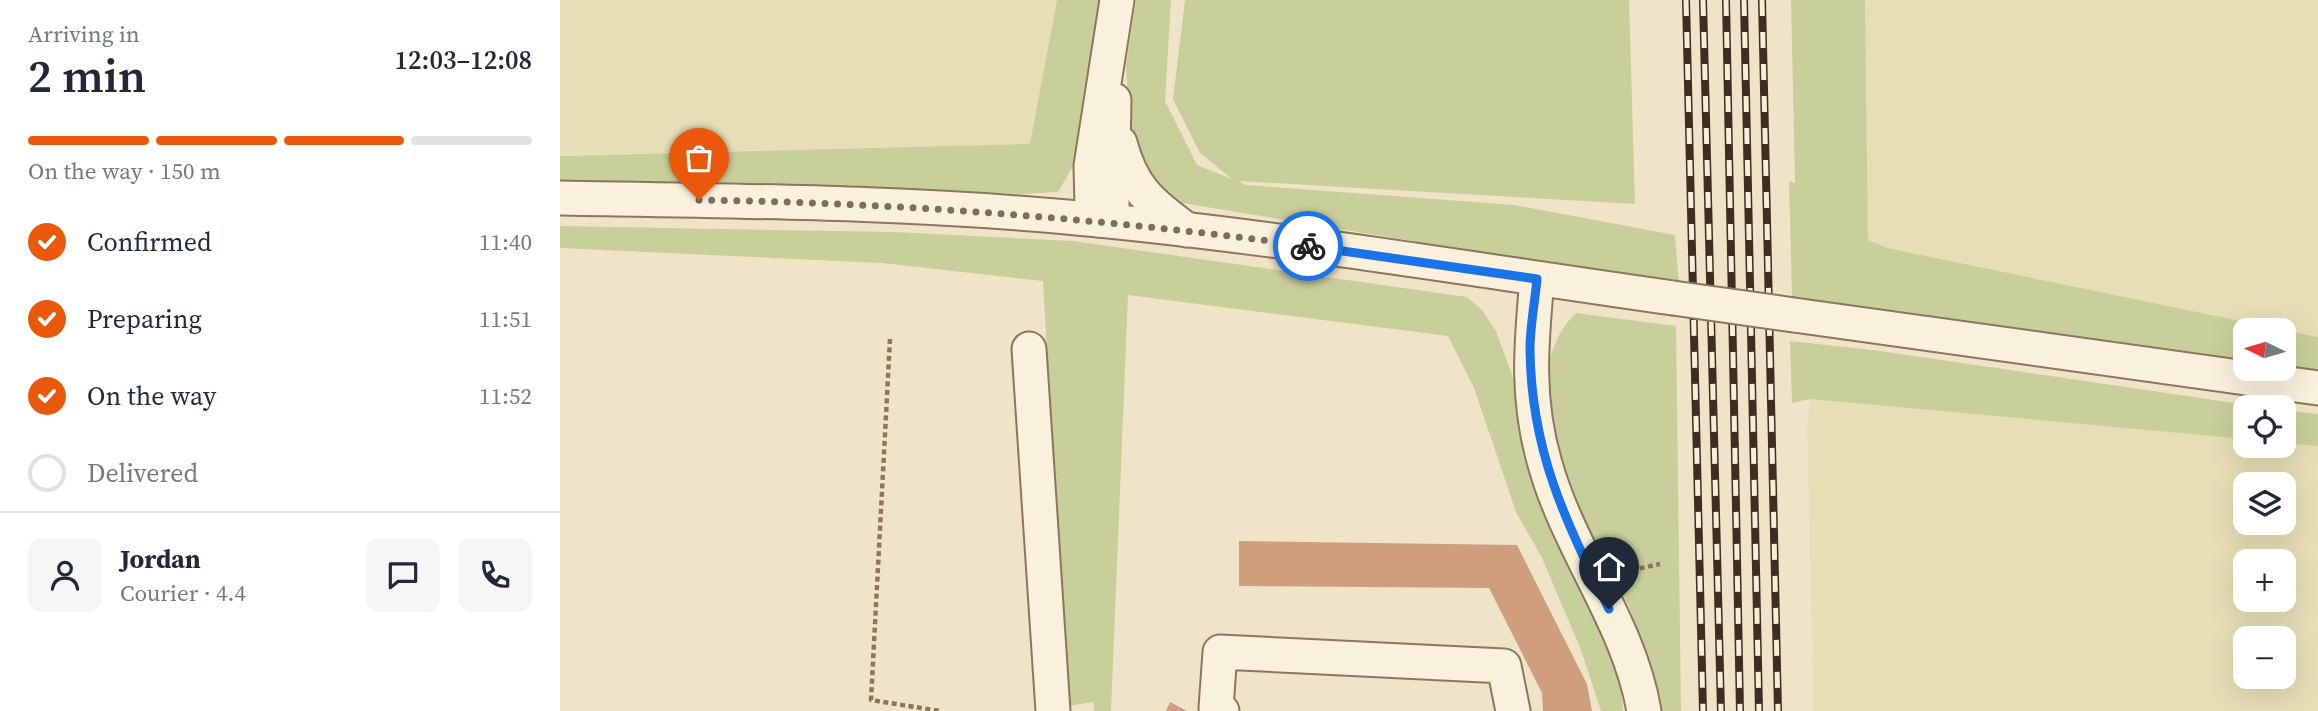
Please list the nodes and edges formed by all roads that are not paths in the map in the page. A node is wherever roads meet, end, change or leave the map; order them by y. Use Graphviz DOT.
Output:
graph roads {
  1 [pos="1116,0"];
  2 [pos="1111,40"];
  3 [pos="1114,100"];
  4 [pos="1091,166"];
  5 [pos="560,198"];
  6 [pos="1052,216"];
  7 [pos="1099,220"];
  8 [pos="1188,231"];
  9 [pos="1537,279"];
  10 [pos="1029,349"];
  11 [pos="2318,388"];
  12 [pos="1053,711"];
  13 [pos="1222,711"];
  14 [pos="1513,711"];
  15 [pos="1644,711"];
  1 -- 2 [label="street"];
  2 -- 3 [label="street"];
  2 -- 4 [label="street"];
  3 -- 7 [label="street"];
  3 -- 8 [label="street"];
  4 -- 6 [label="street"];
  4 -- 7 [label="street"];
  5 -- 6 [label="street"];
  6 -- 7 [label="street"];
  7 -- 8 [label="street"];
  8 -- 9 [label="street"];
  9 -- 11 [label="street, bridge"];
  9 -- 15 [label="street"];
  10 -- 12 [label="street"];
  13 -- 14 [label="street"];
}
